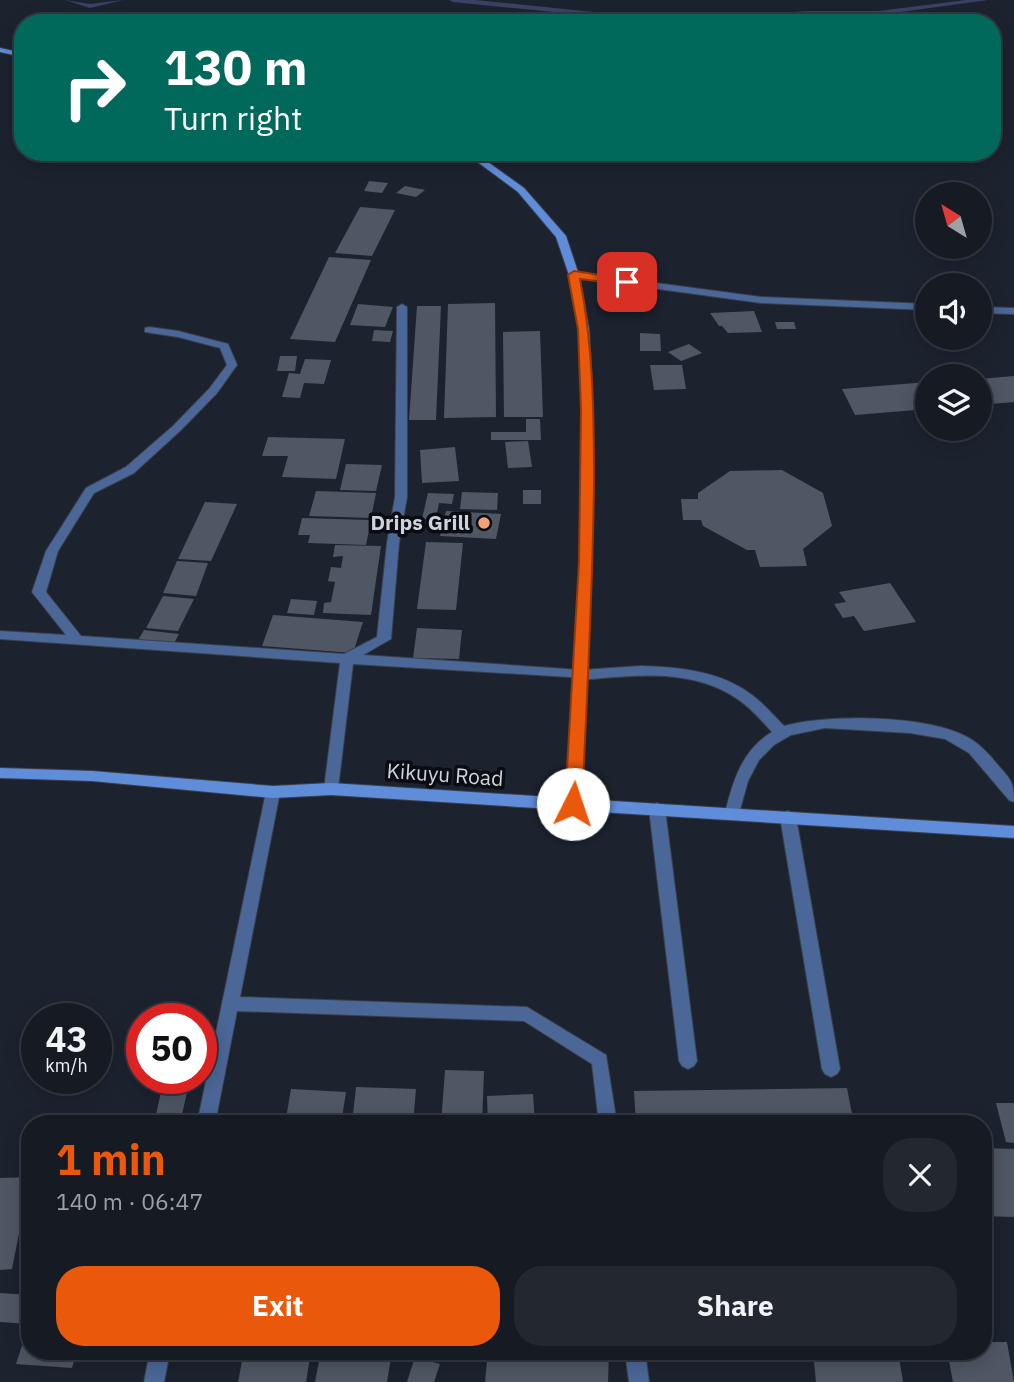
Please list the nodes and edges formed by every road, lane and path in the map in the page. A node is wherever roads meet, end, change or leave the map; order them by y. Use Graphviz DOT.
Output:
graph roads {
  1 [pos="481,161"];
  2 [pos="574,275"];
  3 [pos="915,306"];
  4 [pos="402,307"];
  5 [pos="992,310"];
  6 [pos="1014,311"];
  7 [pos="149,330"];
  8 [pos="0,635"];
  9 [pos="77,640"];
  10 [pos="347,659"];
  11 [pos="581,675"];
  12 [pos="782,733"];
  13 [pos="0,773"];
  14 [pos="331,789"];
  15 [pos="273,792"];
  16 [pos="1014,796"];
  17 [pos="573,804"];
  18 [pos="657,809"];
  19 [pos="733,813"];
  20 [pos="788,817"];
  21 [pos="1014,832"];
  22 [pos="231,1004"];
  23 [pos="688,1061"];
  24 [pos="831,1069"];
  25 [pos="208,1115"];
  26 [pos="607,1115"];
  27 [pos="158,1360"];
  28 [pos="636,1360"];
  29 [pos="154,1382"];
  30 [pos="639,1382"];
  1 -- 2 [label="main road"];
  2 -- 3 [label="street"];
  2 -- 11 [label="main road"];
  4 -- 10 [label="street"];
  5 -- 6 [label="street"];
  7 -- 9 [label="street"];
  8 -- 9 [label="street"];
  9 -- 10 [label="street"];
  10 -- 11 [label="street"];
  10 -- 14 [label="street"];
  11 -- 12 [label="street"];
  11 -- 17 [label="main road"];
  12 -- 16 [label="street"];
  12 -- 19 [label="street"];
  13 -- 15 [label="main road, Kikuyu Road"];
  14 -- 15 [label="main road, Kikuyu Road"];
  14 -- 17 [label="main road, Kikuyu Road"];
  15 -- 22 [label="street"];
  17 -- 18 [label="main road, Kikuyu Road"];
  18 -- 19 [label="main road, Kikuyu Road"];
  18 -- 23 [label="street"];
  19 -- 20 [label="main road, Kikuyu Road"];
  20 -- 21 [label="main road, Kikuyu Road"];
  20 -- 24 [label="street"];
  22 -- 25 [label="street"];
  22 -- 26 [label="street"];
  27 -- 29 [label="street"];
  28 -- 30 [label="street"];
}
